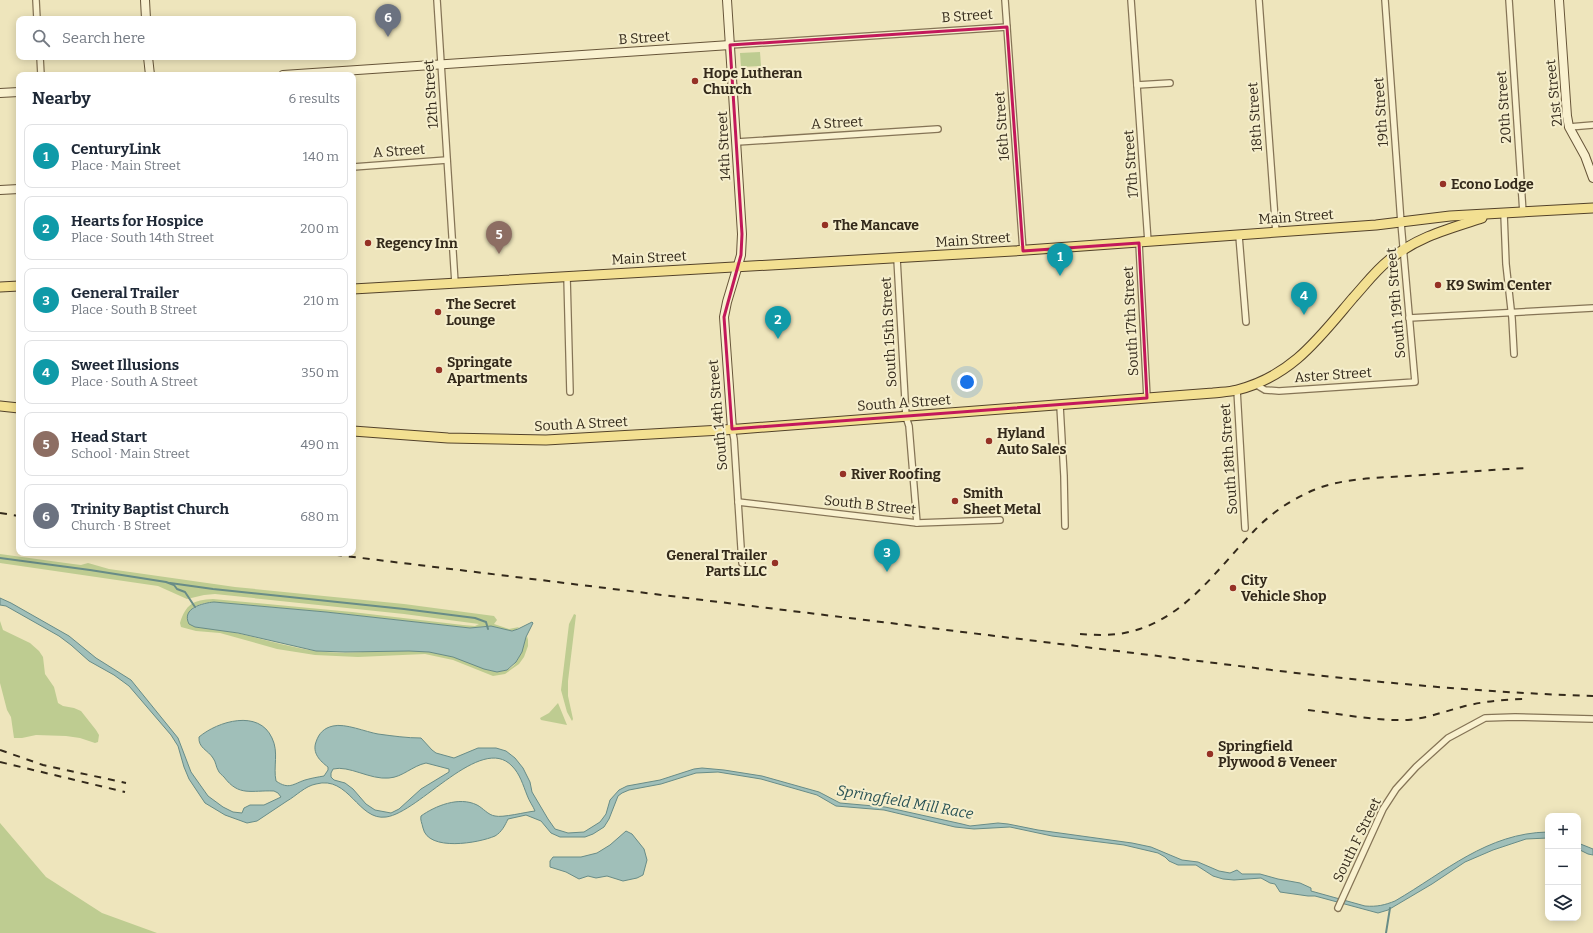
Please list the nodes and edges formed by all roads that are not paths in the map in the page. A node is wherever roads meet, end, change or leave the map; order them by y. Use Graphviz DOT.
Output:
graph roads {
  1 [pos="36,0"];
  2 [pos="144,0"];
  3 [pos="437,0"];
  4 [pos="727,0"];
  5 [pos="1005,0"];
  6 [pos="1131,0"];
  7 [pos="1259,0"];
  8 [pos="1385,0"];
  9 [pos="1509,0"];
  10 [pos="1559,0"];
  11 [pos="37,16"];
  12 [pos="146,16"];
  13 [pos="1007,26"];
  14 [pos="730,45"];
  15 [pos="40,60"];
  16 [pos="148,60"];
  17 [pos="441,65"];
  18 [pos="41,72"];
  19 [pos="150,72"];
  20 [pos="330,72"];
  21 [pos="1170,82"];
  22 [pos="1137,85"];
  23 [pos="16,92"];
  24 [pos="0,93"];
  25 [pos="1593,125"];
  26 [pos="1569,127"];
  27 [pos="938,130"];
  28 [pos="737,142"];
  29 [pos="447,160"];
  30 [pos="356,167"];
  31 [pos="1593,178"];
  32 [pos="16,189"];
  33 [pos="0,190"];
  34 [pos="1593,208"];
  35 [pos="1523,213"];
  36 [pos="1492,214"];
  37 [pos="1504,214"];
  38 [pos="1401,223"];
  39 [pos="1276,233"];
  40 [pos="1239,236"];
  41 [pos="1144,242"];
  42 [pos="1404,249"];
  43 [pos="1023,251"];
  44 [pos="897,259"];
  45 [pos="738,267"];
  46 [pos="567,277"];
  47 [pos="455,283"];
  48 [pos="16,286"];
  49 [pos="0,287"];
  50 [pos="356,289"];
  51 [pos="1593,308"];
  52 [pos="1510,312"];
  53 [pos="1409,318"];
  54 [pos="1246,322"];
  55 [pos="1514,354"];
  56 [pos="1415,382"];
  57 [pos="1256,384"];
  58 [pos="1237,390"];
  59 [pos="570,392"];
  60 [pos="1147,398"];
  61 [pos="0,406"];
  62 [pos="1060,406"];
  63 [pos="16,408"];
  64 [pos="906,417"];
  65 [pos="732,429"];
  66 [pos="356,431"];
  67 [pos="738,502"];
  68 [pos="1000,520"];
  69 [pos="917,522"];
  70 [pos="1065,526"];
  71 [pos="1245,528"];
  72 [pos="742,563"];
  73 [pos="1593,719"];
  74 [pos="1338,908"];
  1 -- 11 [label="street"];
  2 -- 12 [label="street"];
  3 -- 17 [label="street, 12th Street"];
  4 -- 14 [label="street, 14th Street"];
  5 -- 13 [label="street, 16th Street"];
  6 -- 22 [label="street, 17th Street"];
  7 -- 39 [label="street, 18th Street"];
  8 -- 38 [label="street, 19th Street"];
  9 -- 35 [label="street, 20th Street"];
  10 -- 26 [label="street, 21st Street"];
  13 -- 14 [label="street, B Street"];
  13 -- 43 [label="street, 16th Street"];
  14 -- 17 [label="street, B Street"];
  14 -- 28 [label="street, 14th Street"];
  15 -- 18 [label="street"];
  16 -- 19 [label="street"];
  17 -- 20 [label="street, B Street"];
  17 -- 29 [label="street, 12th Street"];
  21 -- 22 [label="street"];
  22 -- 41 [label="street, 17th Street"];
  23 -- 24 [label="street"];
  25 -- 26 [label="street"];
  26 -- 31 [label="street, 21st Street"];
  27 -- 28 [label="street, A Street"];
  28 -- 45 [label="street, 14th Street"];
  29 -- 30 [label="street, A Street"];
  29 -- 47 [label="street, 12th Street"];
  32 -- 33 [label="street"];
  34 -- 35 [label="main road, Main Street"];
  35 -- 37 [label="main road, Main Street"];
  36 -- 37 [label="main road, Main Street"];
  36 -- 38 [label="main road, Main Street"];
  36 -- 42 [label="main road, South A Street"];
  37 -- 52 [label="street"];
  38 -- 39 [label="main road, Main Street"];
  38 -- 42 [label="street, South 19th Street"];
  39 -- 40 [label="main road, Main Street"];
  40 -- 41 [label="main road, Main Street"];
  40 -- 54 [label="street"];
  41 -- 43 [label="main road, Main Street"];
  41 -- 60 [label="street, South 17th Street"];
  42 -- 53 [label="street, South 19th Street"];
  42 -- 57 [label="main road, South A Street"];
  43 -- 44 [label="main road, Main Street"];
  44 -- 45 [label="main road, Main Street"];
  44 -- 64 [label="street, South 15th Street"];
  45 -- 46 [label="main road, Main Street"];
  45 -- 65 [label="street, South 14th Street"];
  46 -- 47 [label="main road, Main Street"];
  46 -- 59 [label="street"];
  47 -- 50 [label="main road, Main Street"];
  48 -- 49 [label="main road"];
  51 -- 52 [label="street"];
  52 -- 53 [label="street"];
  52 -- 55 [label="street"];
  53 -- 56 [label="street, South 19th Street"];
  56 -- 57 [label="street, Aster Street"];
  57 -- 58 [label="main road, South A Street"];
  58 -- 60 [label="main road, South A Street"];
  58 -- 71 [label="street, South 18th Street"];
  60 -- 62 [label="main road, South A Street"];
  61 -- 63 [label="main road"];
  62 -- 64 [label="main road, South A Street"];
  62 -- 70 [label="street"];
  64 -- 65 [label="main road, South A Street"];
  64 -- 69 [label="street, South 15th Street"];
  65 -- 66 [label="main road, South A Street"];
  65 -- 67 [label="street, South 14th Street"];
  67 -- 69 [label="street, South B Street"];
  67 -- 72 [label="street, South 14th Street"];
  68 -- 69 [label="street, South B Street"];
  73 -- 74 [label="street, South F Street"];
}
